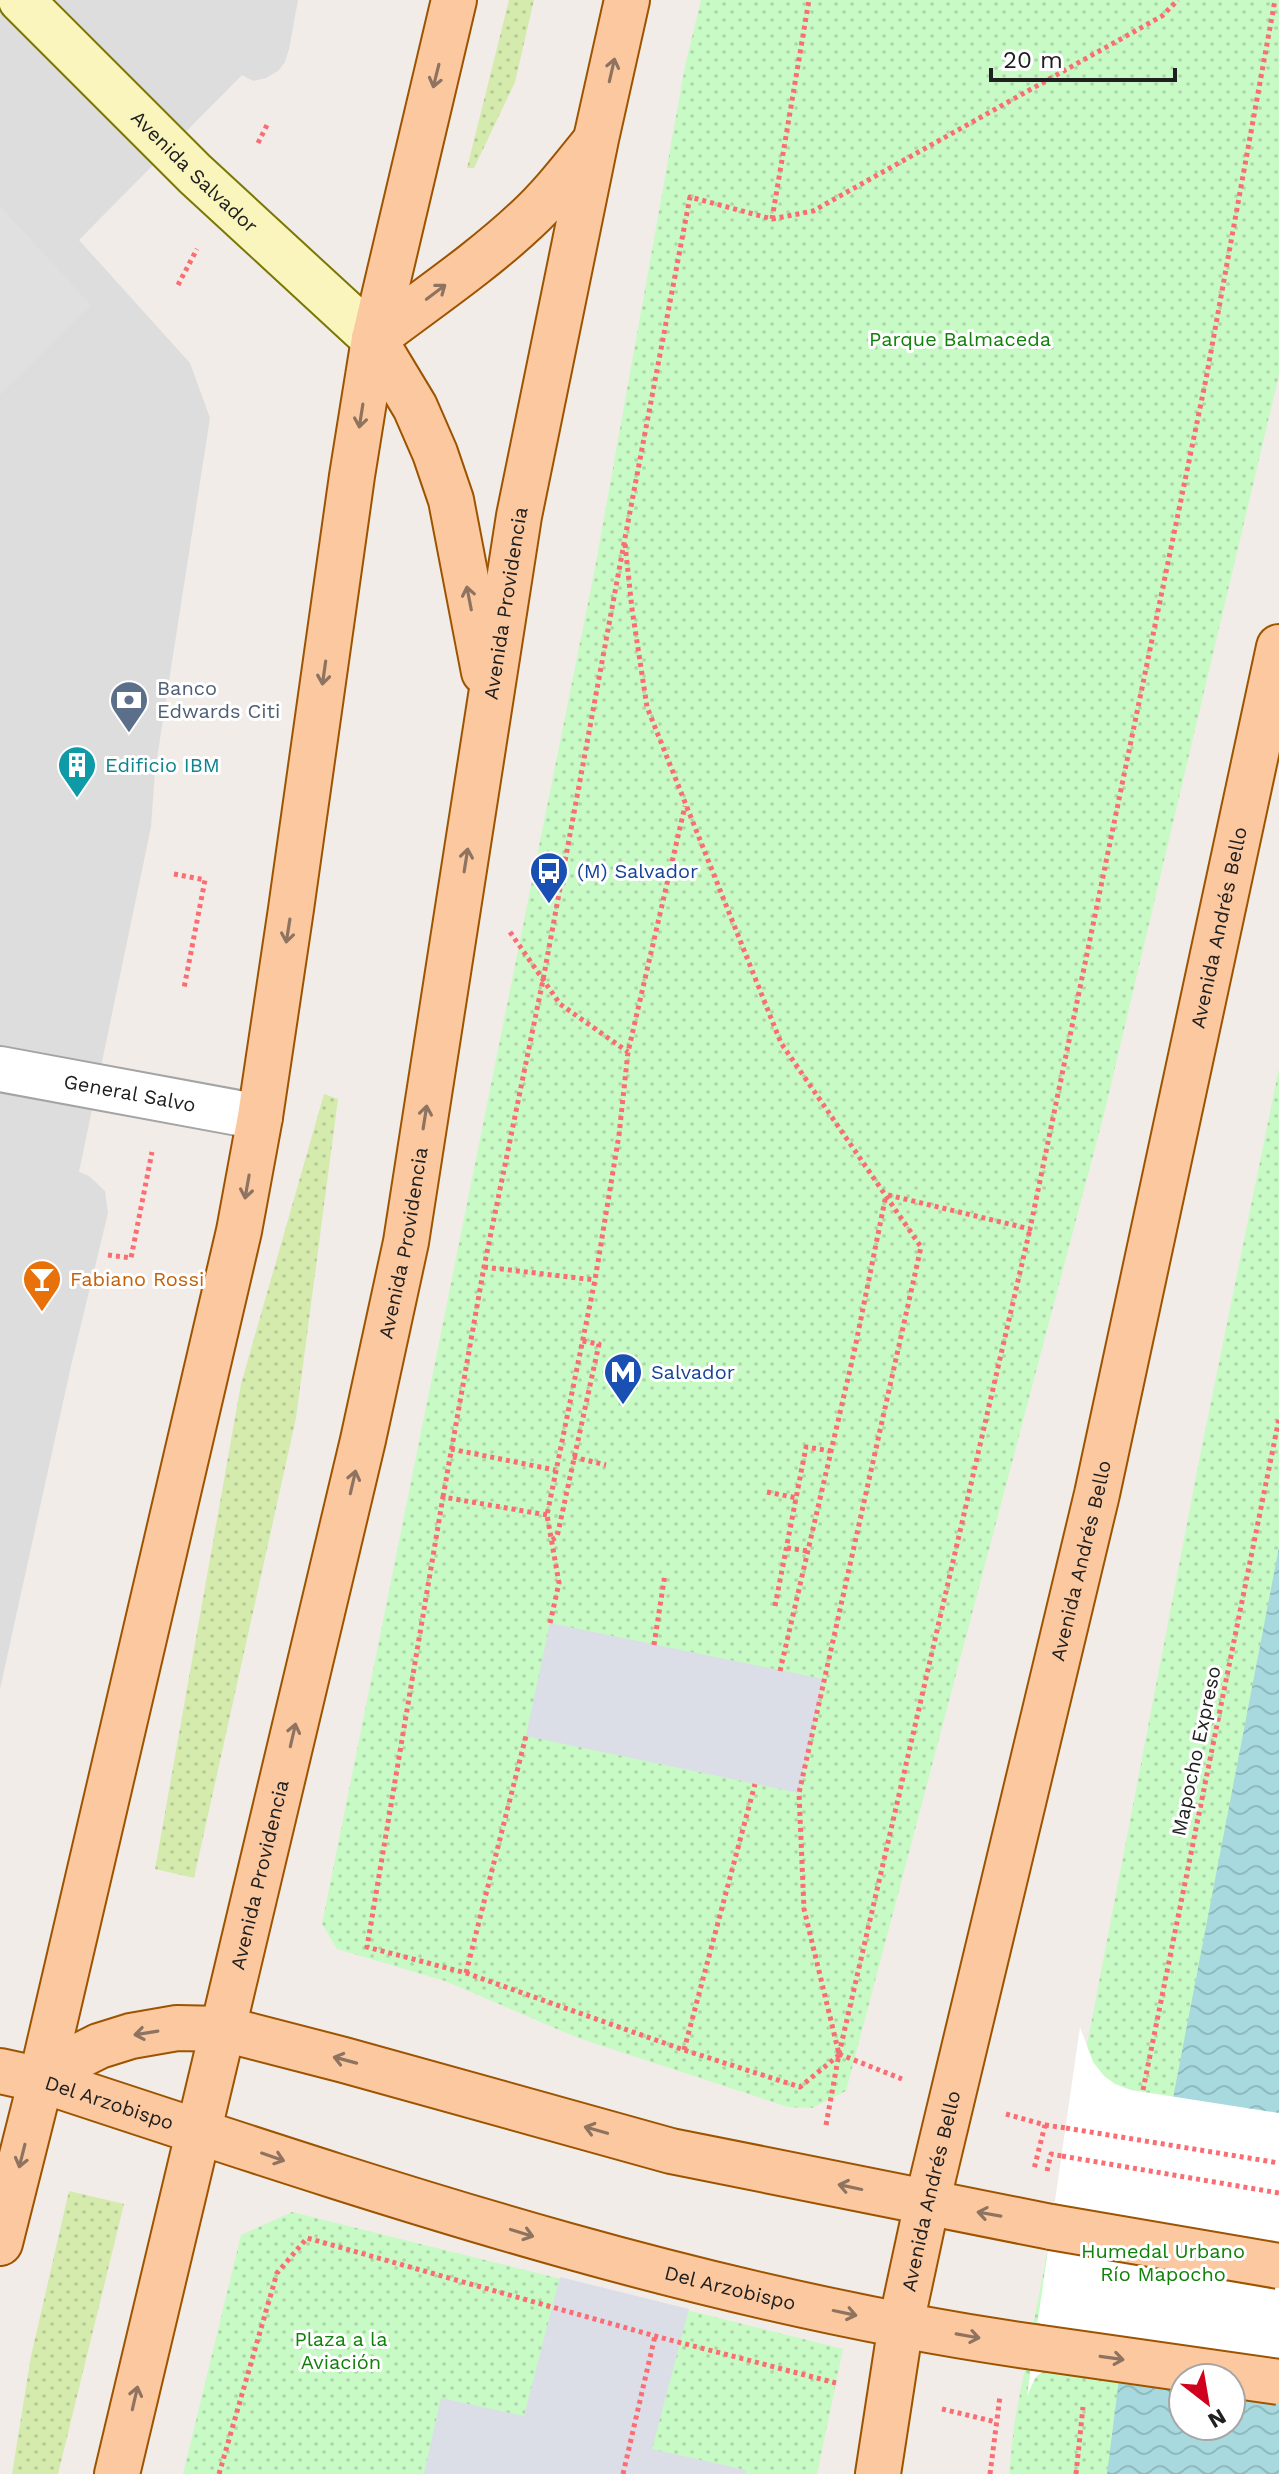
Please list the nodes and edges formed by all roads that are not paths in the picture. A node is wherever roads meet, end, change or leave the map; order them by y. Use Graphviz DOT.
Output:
graph roads {
  1 [pos="21,0"];
  2 [pos="454,0"];
  3 [pos="627,0"];
  4 [pos="596,139"];
  5 [pos="374,339"];
  6 [pos="1279,647"];
  7 [pos="489,702"];
  8 [pos="0,1069"];
  9 [pos="260,1117"];
  10 [pos="224,2029"];
  11 [pos="21,2075"];
  12 [pos="200,2132"];
  13 [pos="927,2203"];
  14 [pos="0,2243"];
  15 [pos="1279,2266"];
  16 [pos="901,2324"];
  17 [pos="1279,2382"];
  18 [pos="117,2474"];
  19 [pos="878,2474"];
  1 -- 5 [label="main road, Avenida Salvador"];
  2 -- 5 [label="main road, one-way"];
  4 -- 3 [label="main road, Avenida Providencia, one-way"];
  5 -- 4 [label="main road, one-way"];
  4 -- 7 [label="main road, Avenida Providencia"];
  7 -- 5 [label="main road, one-way"];
  5 -- 9 [label="main road, one-way"];
  6 -- 13 [label="main road, Avenida Andrés Bello"];
  10 -- 7 [label="main road, Avenida Providencia, one-way"];
  8 -- 9 [label="street, General Salvo"];
  9 -- 11 [label="main road, one-way"];
  10 -- 11 [label="main road, Del Arzobispo, one-way"];
  10 -- 12 [label="main road, Avenida Providencia"];
  13 -- 10 [label="main road, Del Arzobispo, one-way"];
  11 -- 12 [label="main road, Del Arzobispo"];
  11 -- 14 [label="main road, one-way"];
  12 -- 16 [label="main road, Del Arzobispo, one-way"];
  18 -- 12 [label="main road, Avenida Providencia, one-way"];
  15 -- 13 [label="main road, Del Arzobispo, one-way, bridge"];
  13 -- 16 [label="main road, Avenida Andrés Bello"];
  16 -- 17 [label="main road, Del Arzobispo, one-way, bridge"];
  16 -- 19 [label="main road, Avenida Andrés Bello"];
}
